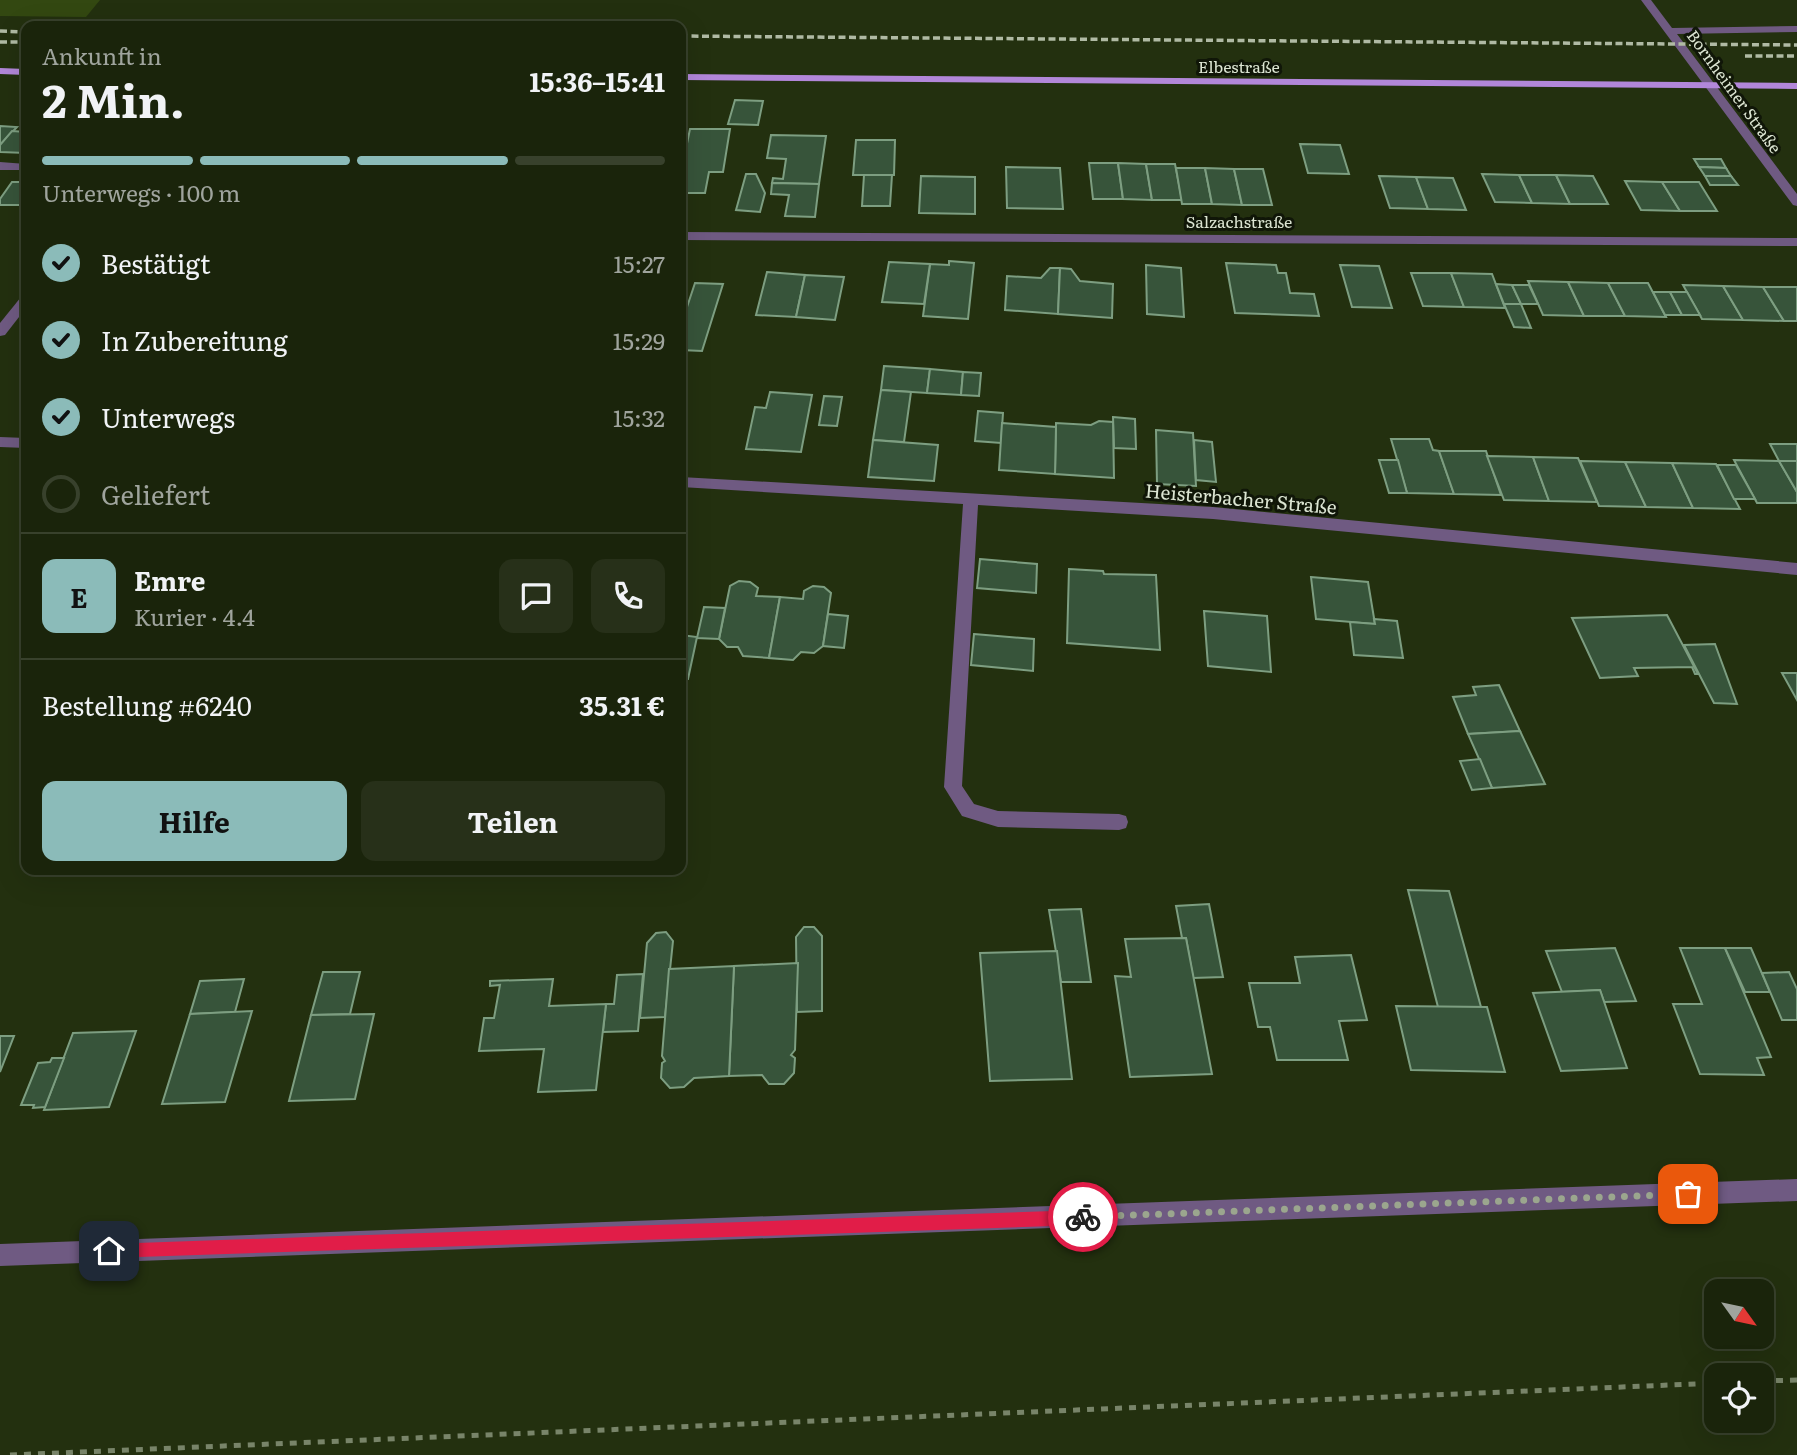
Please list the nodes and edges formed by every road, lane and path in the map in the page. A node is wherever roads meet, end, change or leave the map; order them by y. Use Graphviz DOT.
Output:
graph roads {
  1 [pos="1646,0"];
  2 [pos="1797,29"];
  3 [pos="1671,31"];
  4 [pos="0,71"];
  5 [pos="21,72"];
  6 [pos="686,77"];
  7 [pos="1707,85"];
  8 [pos="1797,86"];
  9 [pos="0,166"];
  10 [pos="21,167"];
  11 [pos="1797,202"];
  12 [pos="686,236"];
  13 [pos="1797,242"];
  14 [pos="21,306"];
  15 [pos="0,332"];
  16 [pos="0,442"];
  17 [pos="21,443"];
  18 [pos="686,482"];
  19 [pos="971,499"];
  20 [pos="1797,569"];
  21 [pos="1119,822"];
  22 [pos="1797,1190"];
  23 [pos="0,1255"];
  24 [pos="1797,1380"];
  25 [pos="1774,1381"];
  26 [pos="1704,1384"];
  27 [pos="10,1455"];
  1 -- 3 [label="street, Bornheimer Straße"];
  2 -- 3 [label="street"];
  3 -- 7 [label="street, Bornheimer Straße"];
  4 -- 5 [label="main road"];
  6 -- 7 [label="main road, Elbestraße"];
  7 -- 8 [label="main road, Elbestraße"];
  7 -- 11 [label="street, Bornheimer Straße"];
  9 -- 10 [label="street"];
  12 -- 13 [label="street, Salzachstraße"];
  14 -- 15 [label="street"];
  16 -- 17 [label="street"];
  18 -- 19 [label="street, Heisterbacher Straße"];
  19 -- 20 [label="street, Heisterbacher Straße"];
  19 -- 21 [label="street"];
  22 -- 23 [label="street"];
  24 -- 25 [label="path"];
  26 -- 27 [label="path"];
}
